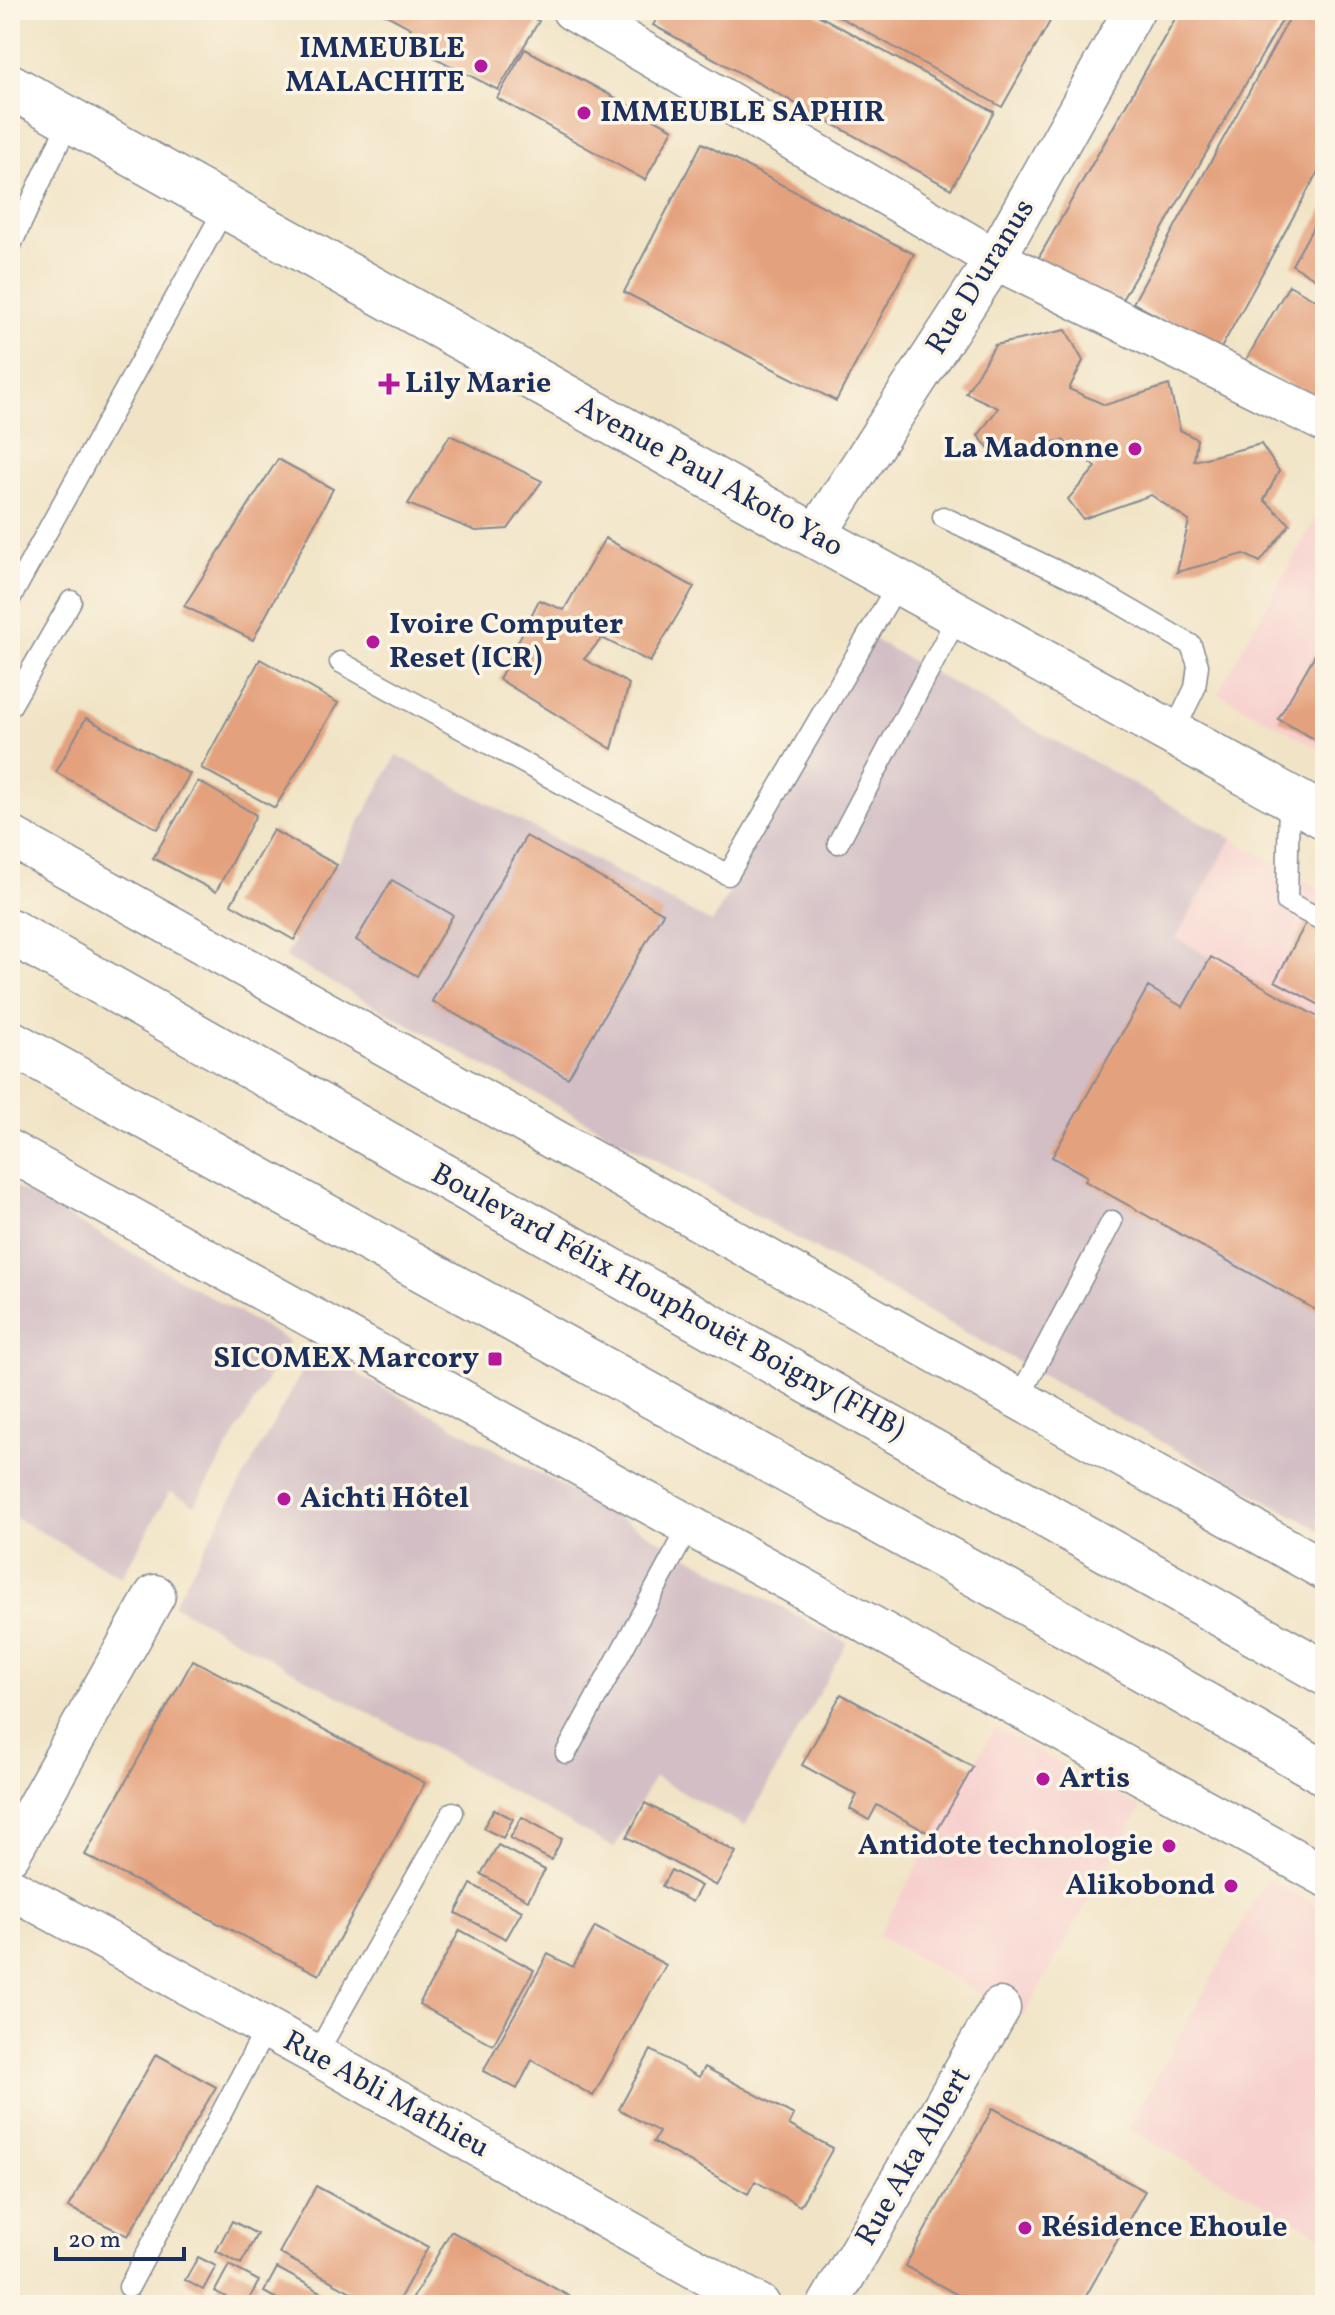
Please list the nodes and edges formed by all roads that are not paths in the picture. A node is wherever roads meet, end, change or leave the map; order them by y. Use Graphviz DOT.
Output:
graph roads {
  1 [pos="572,10"];
  2 [pos="1134,10"];
  3 [pos="10,86"];
  4 [pos="70,119"];
  5 [pos="226,206"];
  6 [pos="10,247"];
  7 [pos="995,259"];
  8 [pos="1325,422"];
  9 [pos="943,517"];
  10 [pos="815,536"];
  11 [pos="899,582"];
  12 [pos="10,599"];
  13 [pos="71,601"];
  14 [pos="959,614"];
  15 [pos="340,662"];
  16 [pos="10,707"];
  17 [pos="1173,733"];
  18 [pos="1307,808"];
  19 [pos="10,836"];
  20 [pos="838,843"];
  21 [pos="1322,920"];
  22 [pos="10,931"];
  23 [pos="10,1042"];
  24 [pos="10,1151"];
  25 [pos="1112,1221"];
  26 [pos="1018,1400"];
  27 [pos="690,1525"];
  28 [pos="1325,1570"];
  29 [pos="155,1595"];
  30 [pos="1325,1673"];
  31 [pos="566,1753"];
  32 [pos="1325,1773"];
  33 [pos="453,1812"];
  34 [pos="10,1854"];
  35 [pos="1325,1876"];
  36 [pos="10,1888"];
  37 [pos="1000,2008"];
  38 [pos="266,2029"];
  39 [pos="316,2055"];
  40 [pos="129,2287"];
  41 [pos="760,2305"];
  42 [pos="828,2305"];
  1 -- 7 [label="street"];
  2 -- 7 [label="street, Rue D'uranus"];
  3 -- 4 [label="main road, Avenue Paul Akoto Yao"];
  4 -- 5 [label="main road, Avenue Paul Akoto Yao"];
  4 -- 6 [label="lane"];
  5 -- 10 [label="main road, Avenue Paul Akoto Yao"];
  5 -- 12 [label="lane"];
  7 -- 8 [label="street"];
  7 -- 10 [label="street, Rue D'uranus"];
  9 -- 17 [label="lane"];
  10 -- 11 [label="main road, Avenue Paul Akoto Yao"];
  11 -- 14 [label="main road, Avenue Paul Akoto Yao"];
  11 -- 15 [label="lane"];
  13 -- 16 [label="lane"];
  14 -- 17 [label="main road, Avenue Paul Akoto Yao"];
  14 -- 20 [label="lane"];
  17 -- 18 [label="main road, Avenue Paul Akoto Yao"];
  18 -- 21 [label="lane"];
  19 -- 26 [label="street"];
  22 -- 30 [label="main road, Boulevard Félix Houphouët Boigny (FHB)"];
  23 -- 32 [label="main road"];
  24 -- 27 [label="street"];
  25 -- 26 [label="lane"];
  26 -- 28 [label="street"];
  27 -- 31 [label="lane"];
  27 -- 35 [label="street"];
  29 -- 34 [label="street"];
  33 -- 39 [label="lane"];
  36 -- 38 [label="street, Rue Abli Mathieu"];
  37 -- 42 [label="street, Rue Aka Albert"];
  38 -- 39 [label="street, Rue Abli Mathieu"];
  38 -- 40 [label="lane"];
  39 -- 41 [label="street, Rue Abli Mathieu"];
}
